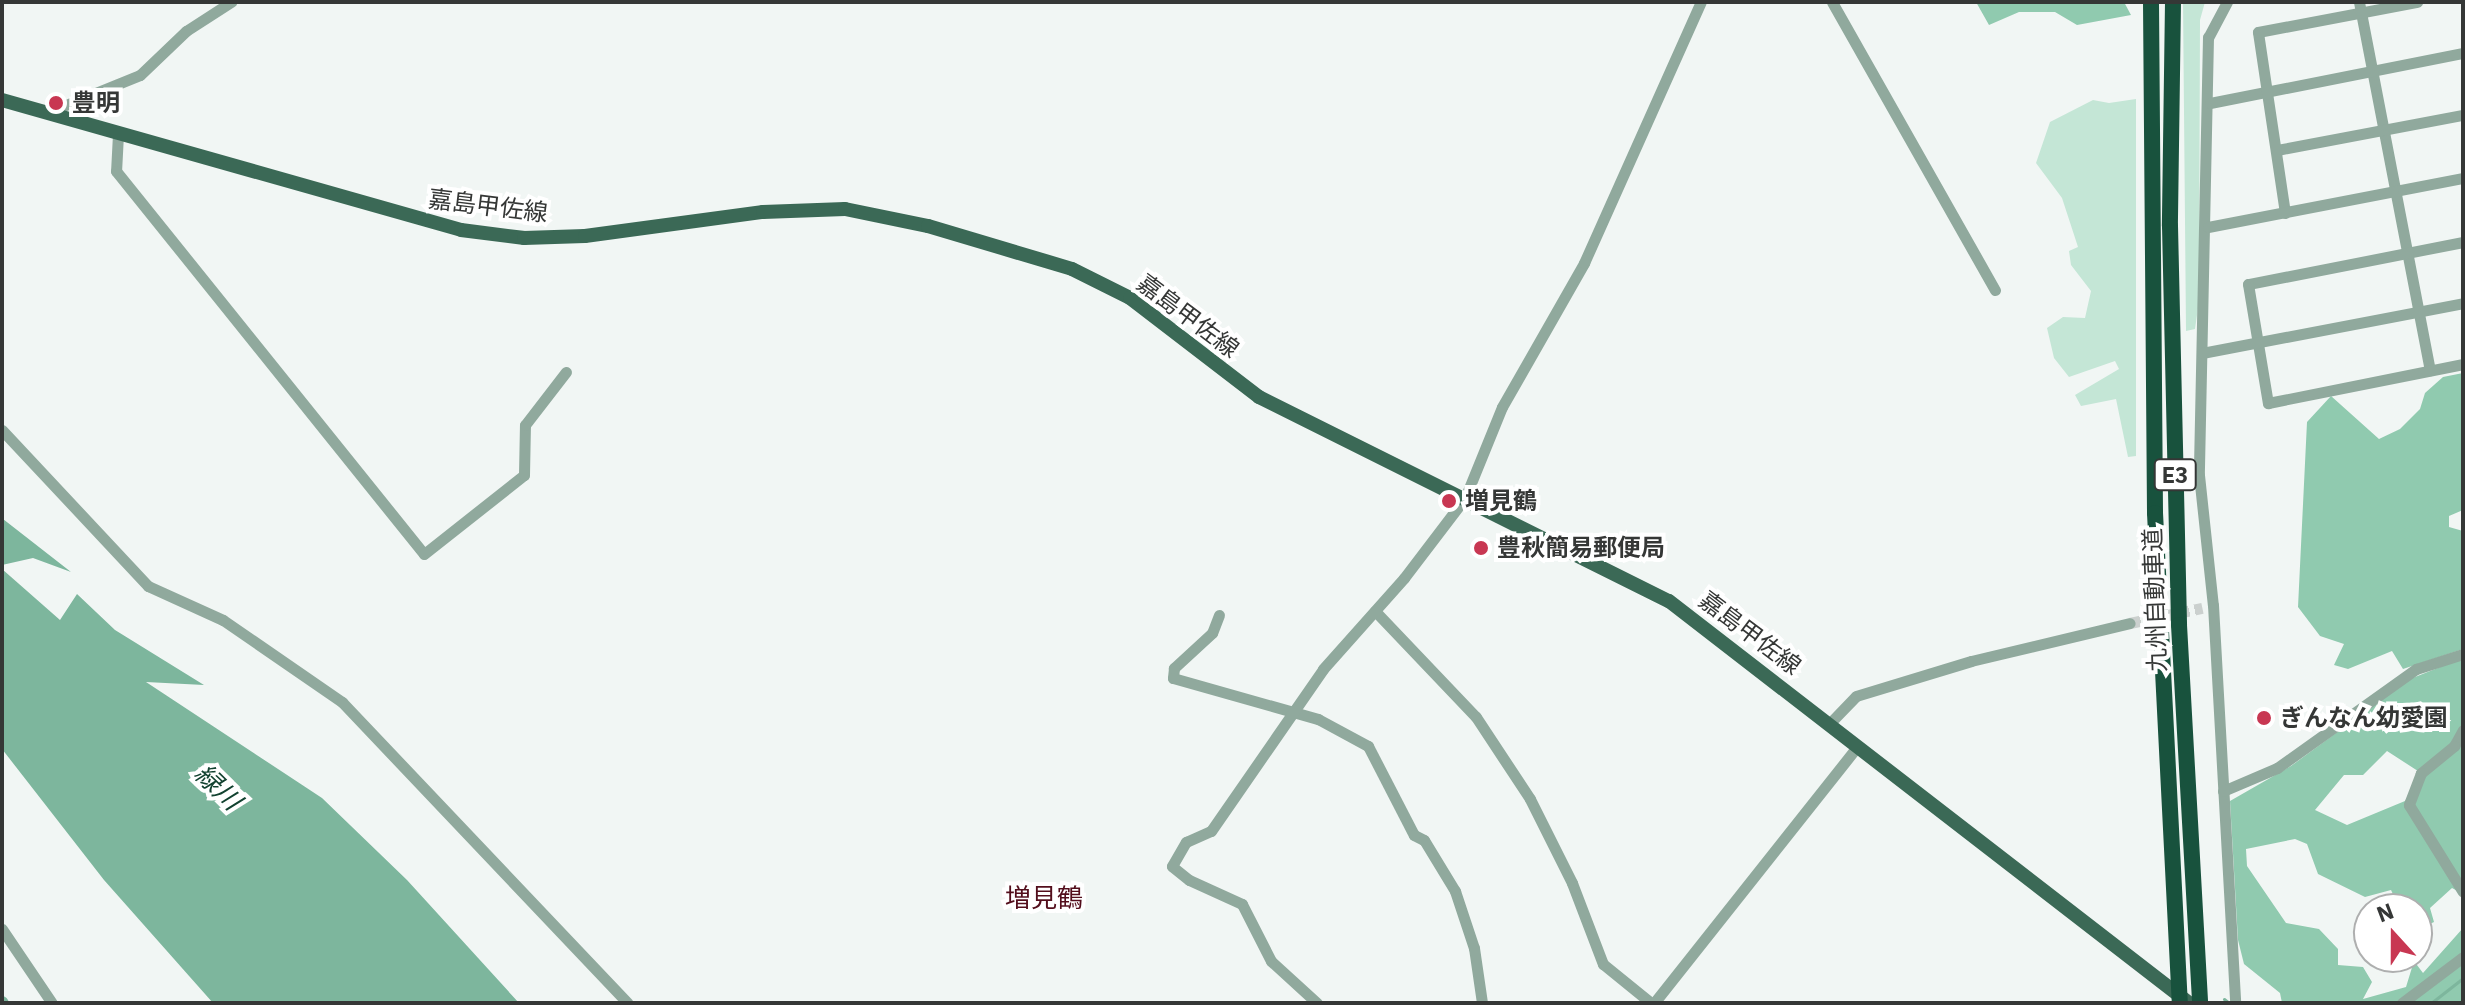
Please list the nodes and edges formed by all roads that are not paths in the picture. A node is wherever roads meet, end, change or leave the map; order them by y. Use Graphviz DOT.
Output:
graph roads {
  1 [pos="231,2"];
  2 [pos="1701,2"];
  3 [pos="1832,2"];
  4 [pos="2151,2"];
  5 [pos="2173,2"];
  6 [pos="2227,2"];
  7 [pos="2417,2"];
  8 [pos="2361,8"];
  9 [pos="2463,53"];
  10 [pos="2374,71"];
  11 [pos="2267,92"];
  12 [pos="2,100"];
  13 [pos="2210,103"];
  14 [pos="46,113"];
  15 [pos="2463,115"];
  16 [pos="2385,131"];
  17 [pos="118,134"];
  18 [pos="2277,150"];
  19 [pos="2463,178"];
  20 [pos="2397,191"];
  21 [pos="2285,213"];
  22 [pos="2208,227"];
  23 [pos="2463,242"];
  24 [pos="2408,252"];
  25 [pos="1995,290"];
  26 [pos="2463,303"];
  27 [pos="2419,312"];
  28 [pos="2257,343"];
  29 [pos="2202,353"];
  30 [pos="2463,364"];
  31 [pos="2430,370"];
  32 [pos="566,372"];
  33 [pos="2,430"];
  34 [pos="1465,498"];
  35 [pos="1375,611"];
  36 [pos="1219,615"];
  37 [pos="2130,623"];
  38 [pos="2463,654"];
  39 [pos="1292,711"];
  40 [pos="1830,723"];
  41 [pos="2463,730"];
  42 [pos="1858,746"];
  43 [pos="2223,791"];
  44 [pos="2463,892"];
  45 [pos="2,929"];
  46 [pos="2463,957"];
  47 [pos="2235,1000"];
  48 [pos="52,1003"];
  49 [pos="628,1003"];
  50 [pos="1317,1003"];
  51 [pos="1482,1003"];
  52 [pos="1652,1003"];
  53 [pos="2180,1003"];
  54 [pos="2189,1003"];
  55 [pos="2200,1003"];
  56 [pos="2402,1003"];
  1 -- 14 [label="street"];
  2 -- 34 [label="street"];
  3 -- 25 [label="street"];
  4 -- 53 [label="highway, 九州自動車道 / E3"];
  5 -- 55 [label="highway, 九州自動車道 / E3"];
  6 -- 13 [label="street"];
  7 -- 8 [label="street"];
  8 -- 10 [label="street"];
  8 -- 11 [label="street"];
  9 -- 10 [label="street"];
  10 -- 11 [label="street"];
  10 -- 16 [label="street"];
  11 -- 13 [label="street"];
  11 -- 18 [label="street"];
  12 -- 14 [label="main road, 嘉島甲佐線"];
  13 -- 22 [label="street"];
  14 -- 17 [label="main road, 嘉島甲佐線"];
  15 -- 16 [label="street"];
  16 -- 18 [label="street"];
  16 -- 20 [label="street"];
  17 -- 32 [label="street"];
  17 -- 34 [label="main road, 嘉島甲佐線"];
  18 -- 21 [label="street"];
  19 -- 20 [label="street"];
  20 -- 21 [label="street"];
  20 -- 24 [label="street"];
  21 -- 22 [label="street"];
  22 -- 29 [label="street"];
  23 -- 24 [label="street"];
  24 -- 27 [label="street"];
  24 -- 28 [label="street"];
  26 -- 27 [label="street"];
  27 -- 28 [label="street"];
  27 -- 31 [label="street"];
  28 -- 29 [label="street"];
  28 -- 31 [label="street"];
  29 -- 43 [label="street"];
  30 -- 31 [label="street"];
  33 -- 49 [label="street"];
  34 -- 35 [label="street"];
  34 -- 40 [label="main road, 嘉島甲佐線"];
  35 -- 39 [label="street"];
  35 -- 52 [label="street"];
  36 -- 39 [label="street"];
  37 -- 40 [label="street"];
  38 -- 43 [label="street"];
  39 -- 50 [label="street"];
  39 -- 51 [label="street"];
  40 -- 42 [label="main road, 嘉島甲佐線"];
  41 -- 44 [label="street"];
  42 -- 52 [label="street"];
  42 -- 54 [label="main road, 嘉島甲佐線"];
  43 -- 47 [label="street"];
  45 -- 48 [label="street"];
  46 -- 56 [label="street"];
}
